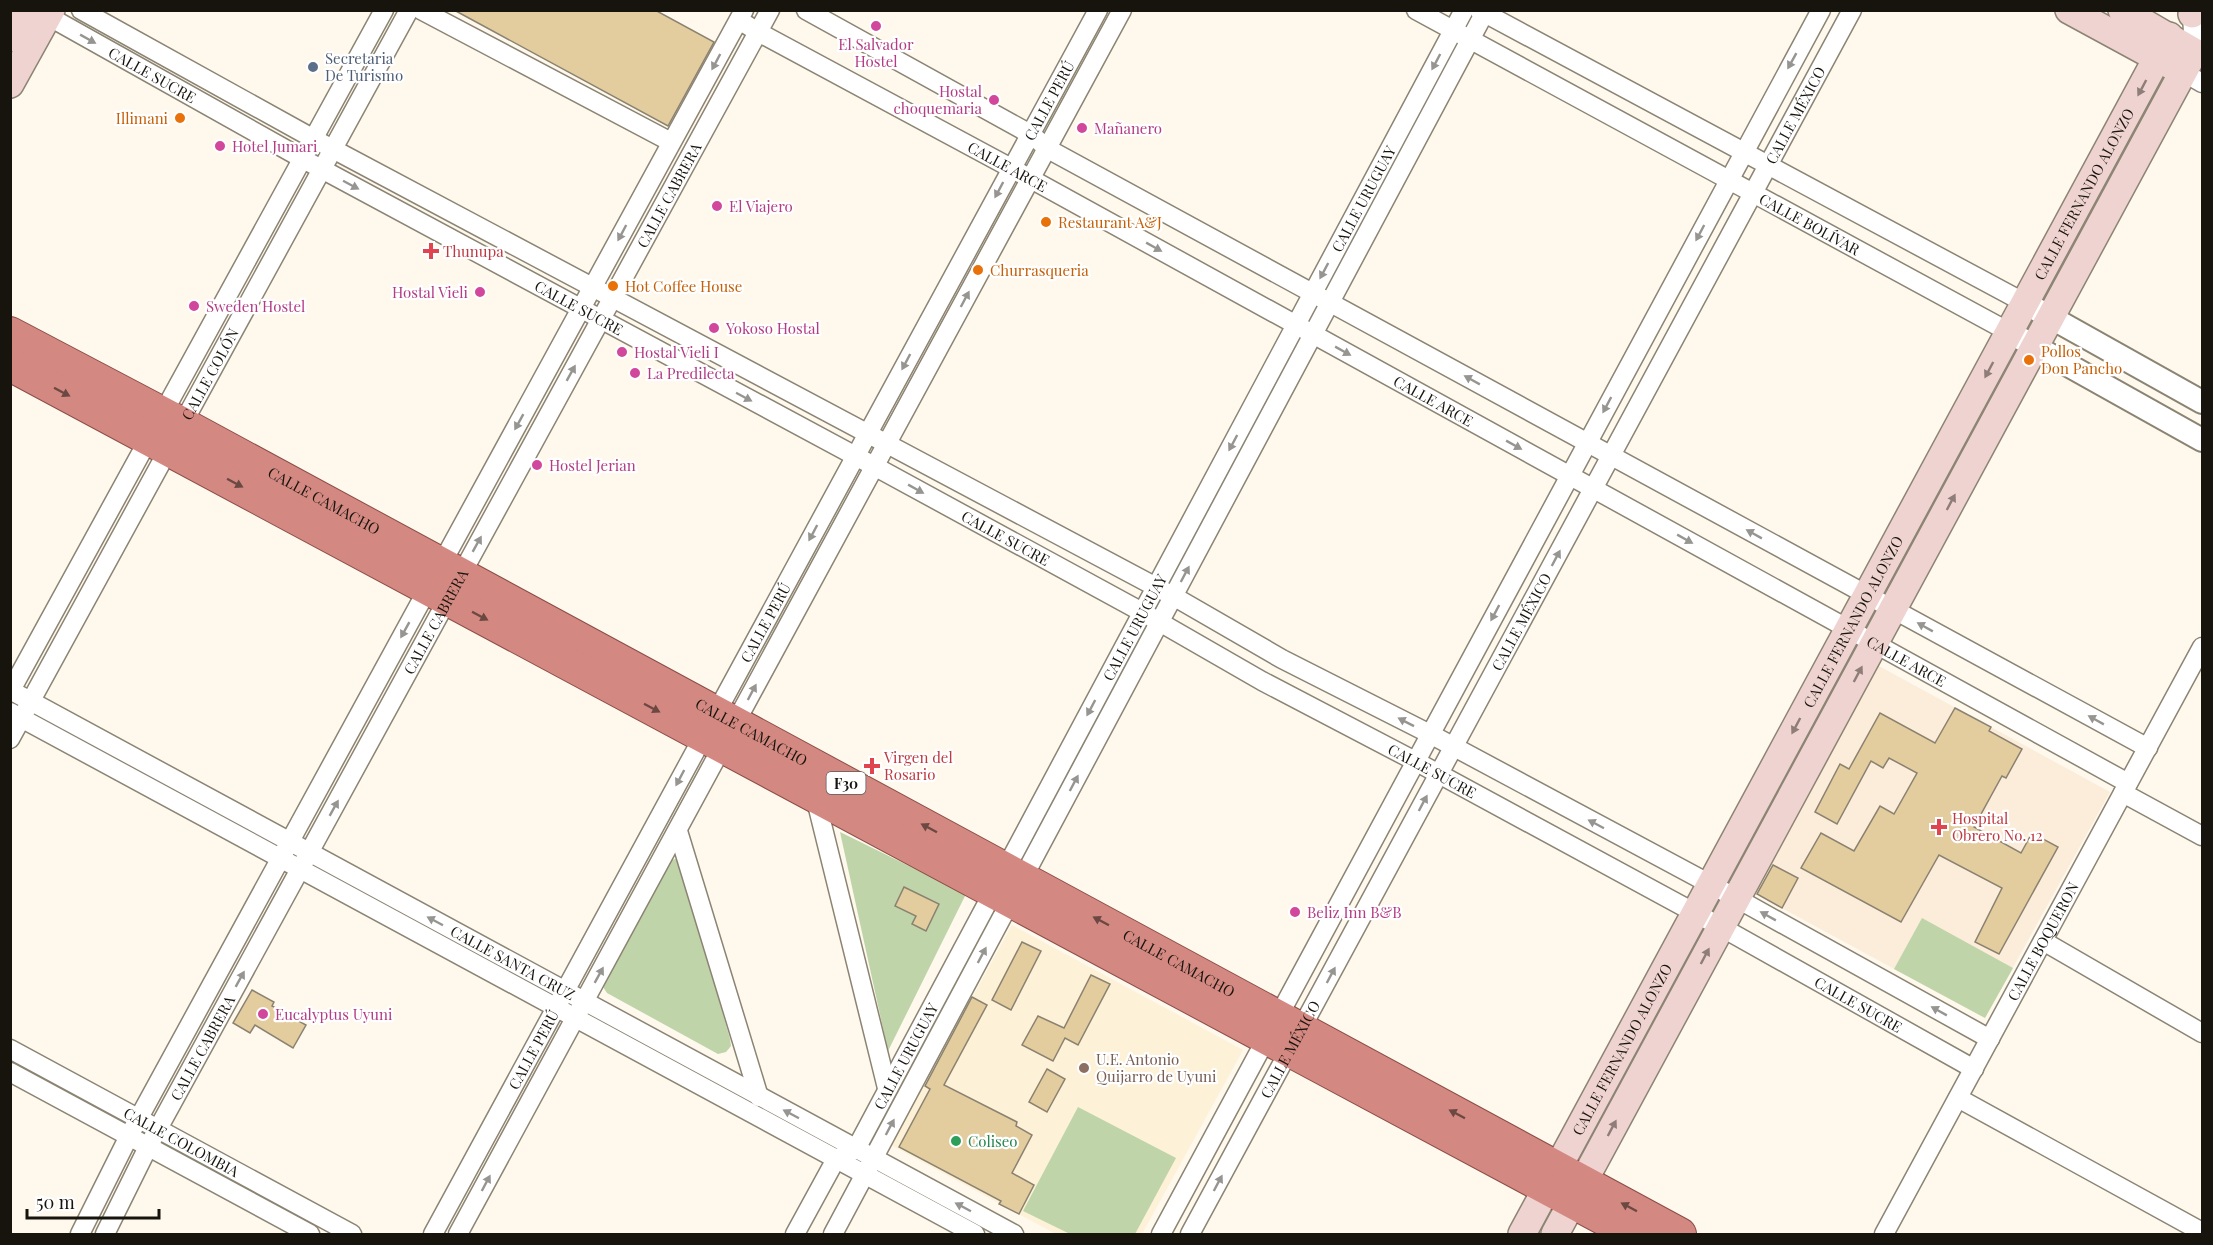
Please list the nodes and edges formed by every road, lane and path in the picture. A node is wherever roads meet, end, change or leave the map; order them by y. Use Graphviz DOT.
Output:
graph roads {
  1 [pos="81,10"];
  2 [pos="384,10"];
  3 [pos="409,10"];
  4 [pos="421,10"];
  5 [pos="770,10"];
  6 [pos="806,10"];
  7 [pos="1098,10"];
  8 [pos="1122,10"];
  9 [pos="1416,10"];
  10 [pos="1464,10"];
  11 [pos="1821,10"];
  12 [pos="1852,10"];
  13 [pos="2069,10"];
  14 [pos="2122,10"];
  15 [pos="40,12"];
  16 [pos="1483,12"];
  17 [pos="2193,12"];
  18 [pos="742,15"];
  19 [pos="1453,30"];
  20 [pos="758,32"];
  21 [pos="10,38"];
  22 [pos="1470,40"];
  23 [pos="2163,48"];
  24 [pos="2196,66"];
  25 [pos="10,84"];
  26 [pos="1032,135"];
  27 [pos="314,139"];
  28 [pos="671,142"];
  29 [pos="1048,149"];
  30 [pos="333,150"];
  31 [pos="1743,152"];
  32 [pos="303,159"];
  33 [pos="1768,165"];
  34 [pos="1011,168"];
  35 [pos="322,170"];
  36 [pos="1030,179"];
  37 [pos="1728,180"];
  38 [pos="1753,193"];
  39 [pos="592,288"];
  40 [pos="1312,294"];
  41 [pos="612,299"];
  42 [pos="1330,303"];
  43 [pos="2025,303"];
  44 [pos="581,309"];
  45 [pos="2051,317"];
  46 [pos="600,320"];
  47 [pos="1296,325"];
  48 [pos="2010,332"];
  49 [pos="10,333"];
  50 [pos="1313,334"];
  51 [pos="2035,346"];
  52 [pos="10,365"];
  53 [pos="2202,402"];
  54 [pos="167,431"];
  55 [pos="868,432"];
  56 [pos="2202,440"];
  57 [pos="887,443"];
  58 [pos="1587,443"];
  59 [pos="855,456"];
  60 [pos="1611,456"];
  61 [pos="874,466"];
  62 [pos="1569,475"];
  63 [pos="1593,489"];
  64 [pos="445,581"];
  65 [pos="1156,587"];
  66 [pos="1867,595"];
  67 [pos="1173,597"];
  68 [pos="1893,609"];
  69 [pos="1142,612"];
  70 [pos="1160,622"];
  71 [pos="1849,629"];
  72 [pos="1874,643"];
  73 [pos="2202,647"];
  74 [pos="11,691"];
  75 [pos="31,702"];
  76 [pos="16,715"];
  77 [pos="719,729"];
  78 [pos="1430,734"];
  79 [pos="10,739"];
  80 [pos="1454,747"];
  81 [pos="2148,748"];
  82 [pos="1416,761"];
  83 [pos="1439,774"];
  84 [pos="2126,788"];
  85 [pos="815,796"];
  86 [pos="678,831"];
  87 [pos="2202,836"];
  88 [pos="290,842"];
  89 [pos="309,853"];
  90 [pos="281,858"];
  91 [pos="300,869"];
  92 [pos="1008,885"];
  93 [pos="1711,885"];
  94 [pos="1736,898"];
  95 [pos="1696,913"];
  96 [pos="1721,927"];
  97 [pos="2043,941"];
  98 [pos="565,991"];
  99 [pos="585,1002"];
  100 [pos="556,1007"];
  101 [pos="576,1018"];
  102 [pos="2202,1033"];
  103 [pos="1283,1034"];
  104 [pos="1990,1039"];
  105 [pos="10,1049"];
  106 [pos="1974,1069"];
  107 [pos="10,1072"];
  108 [pos="887,1088"];
  109 [pos="759,1096"];
  110 [pos="1958,1098"];
  111 [pos="138,1119"];
  112 [pos="158,1129"];
  113 [pos="129,1136"];
  114 [pos="148,1147"];
  115 [pos="856,1149"];
  116 [pos="874,1158"];
  117 [pos="836,1159"];
  118 [pos="865,1175"];
  119 [pos="1565,1186"];
  120 [pos="2202,1232"];
  121 [pos="80,1234"];
  122 [pos="105,1234"];
  123 [pos="310,1234"];
  124 [pos="352,1234"];
  125 [pos="433,1234"];
  126 [pos="458,1234"];
  127 [pos="795,1234"];
  128 [pos="833,1234"];
  129 [pos="975,1234"];
  130 [pos="1014,1234"];
  131 [pos="1161,1234"];
  132 [pos="1190,1234"];
  133 [pos="1522,1234"];
  134 [pos="1555,1234"];
  135 [pos="1632,1234"];
  136 [pos="1680,1234"];
  137 [pos="1884,1234"];
  1 -- 27 [label="street, CALLE SUCRE"];
  2 -- 27 [label="street, CALLE COLÓN"];
  3 -- 30 [label="street, CALLE COLÓN"];
  4 -- 28 [label="street"];
  5 -- 20 [label="street, CALLE CABRERA"];
  6 -- 26 [label="street"];
  7 -- 26 [label="street, CALLE PERÚ"];
  8 -- 29 [label="street, CALLE PERÚ"];
  9 -- 19 [label="street, CALLE BOLÍVAR"];
  10 -- 19 [label="street, CALLE URUGUAY"];
  11 -- 31 [label="street, CALLE MÉXICO, one-way"];
  12 -- 33 [label="street, CALLE MÉXICO"];
  13 -- 23 [label="main road"];
  14 -- 23 [label="main road"];
  15 -- 21 [label="main road"];
  15 -- 25 [label="main road"];
  15 -- 32 [label="street, CALLE SUCRE, one-way"];
  16 -- 22 [label="street, CALLE URUGUAY"];
  16 -- 31 [label="street"];
  17 -- 23 [label="street, CALLE FERNANDO ALONZO"];
  17 -- 24 [label="street, CALLE FERNANDO ALONZO"];
  18 -- 20 [label="street, CALLE ARCE"];
  18 -- 28 [label="street, CALLE CABRERA, one-way"];
  19 -- 22 [label="street, CALLE BOLÍVAR"];
  19 -- 40 [label="street, CALLE URUGUAY, one-way"];
  20 -- 34 [label="street, CALLE ARCE"];
  20 -- 41 [label="street, CALLE CABRERA"];
  22 -- 37 [label="street, CALLE BOLÍVAR"];
  22 -- 42 [label="street, CALLE URUGUAY"];
  23 -- 24 [label="main road"];
  23 -- 43 [label="main road, CALLE FERNANDO ALONZO, one-way"];
  24 -- 45 [label="main road, CALLE FERNANDO ALONZO"];
  26 -- 29 [label="street"];
  26 -- 34 [label="street, CALLE PERÚ"];
  27 -- 30 [label="street, CALLE SUCRE"];
  27 -- 32 [label="street, CALLE COLÓN"];
  28 -- 39 [label="street, CALLE CABRERA, one-way"];
  29 -- 36 [label="street, CALLE PERÚ"];
  29 -- 40 [label="street"];
  30 -- 35 [label="street, CALLE COLÓN"];
  30 -- 39 [label="street, CALLE SUCRE"];
  31 -- 33 [label="street"];
  31 -- 37 [label="street, CALLE MÉXICO"];
  32 -- 35 [label="street, CALLE SUCRE"];
  32 -- 54 [label="street, CALLE COLÓN"];
  33 -- 38 [label="street, CALLE MÉXICO"];
  33 -- 43 [label="street"];
  34 -- 36 [label="street, CALLE ARCE"];
  34 -- 55 [label="street, CALLE PERÚ, one-way"];
  35 -- 44 [label="street, CALLE SUCRE, one-way"];
  35 -- 54 [label="street, CALLE COLÓN"];
  36 -- 47 [label="street, CALLE ARCE, one-way"];
  57 -- 36 [label="street, CALLE PERÚ, one-way"];
  37 -- 38 [label="street, CALLE BOLÍVAR"];
  37 -- 58 [label="street, CALLE MÉXICO, one-way"];
  38 -- 48 [label="street, CALLE BOLÍVAR"];
  38 -- 60 [label="street, CALLE MÉXICO"];
  39 -- 41 [label="street, CALLE SUCRE"];
  39 -- 44 [label="street, CALLE CABRERA"];
  40 -- 42 [label="street"];
  40 -- 47 [label="street, CALLE URUGUAY"];
  41 -- 46 [label="street, CALLE CABRERA"];
  41 -- 55 [label="street, CALLE SUCRE"];
  42 -- 50 [label="street, CALLE URUGUAY"];
  58 -- 42 [label="street, one-way"];
  43 -- 45 [label="street"];
  43 -- 48 [label="main road, CALLE FERNANDO ALONZO"];
  44 -- 46 [label="street, CALLE SUCRE"];
  44 -- 64 [label="street, CALLE CABRERA, one-way"];
  45 -- 51 [label="main road, CALLE FERNANDO ALONZO"];
  45 -- 53 [label="street"];
  46 -- 59 [label="street, CALLE SUCRE, one-way"];
  64 -- 46 [label="street, CALLE CABRERA, one-way"];
  47 -- 50 [label="street, CALLE ARCE"];
  47 -- 65 [label="street, CALLE URUGUAY, one-way"];
  48 -- 51 [label="street, CALLE BOLÍVAR"];
  48 -- 66 [label="main road, CALLE FERNANDO ALONZO, one-way"];
  49 -- 54 [label="highway, CALLE CAMACHO / F30"];
  50 -- 62 [label="street, CALLE ARCE, one-way"];
  67 -- 50 [label="street, CALLE URUGUAY, one-way"];
  51 -- 56 [label="street, CALLE BOLÍVAR"];
  68 -- 51 [label="main road, CALLE FERNANDO ALONZO, one-way"];
  52 -- 54 [label="highway, CALLE CAMACHO / F30, one-way"];
  54 -- 64 [label="highway, CALLE CAMACHO / F30"];
  54 -- 74 [label="street, CALLE COLÓN"];
  54 -- 75 [label="street, CALLE COLÓN"];
  55 -- 57 [label="street, CALLE SUCRE"];
  55 -- 59 [label="street, CALLE PERÚ"];
  57 -- 61 [label="street, CALLE PERÚ"];
  57 -- 65 [label="street, CALLE SUCRE"];
  58 -- 60 [label="street"];
  58 -- 62 [label="street, CALLE MÉXICO"];
  59 -- 61 [label="street, CALLE SUCRE"];
  59 -- 77 [label="street, CALLE PERÚ, one-way"];
  60 -- 63 [label="street, CALLE MÉXICO"];
  66 -- 60 [label="street, one-way"];
  61 -- 69 [label="street, CALLE SUCRE, one-way"];
  77 -- 61 [label="street, CALLE PERÚ, one-way"];
  62 -- 63 [label="street, CALLE ARCE"];
  62 -- 78 [label="street, CALLE MÉXICO, one-way"];
  63 -- 71 [label="street, CALLE ARCE, one-way"];
  80 -- 63 [label="street, CALLE MÉXICO, one-way"];
  64 -- 77 [label="highway, CALLE CAMACHO / F30"];
  64 -- 88 [label="street, CALLE CABRERA, one-way"];
  89 -- 64 [label="street, CALLE CABRERA, one-way"];
  65 -- 67 [label="street, CALLE SUCRE"];
  65 -- 69 [label="street, CALLE URUGUAY"];
  66 -- 68 [label="street"];
  66 -- 71 [label="main road, CALLE FERNANDO ALONZO"];
  67 -- 70 [label="street, CALLE URUGUAY"];
  78 -- 67 [label="street, CALLE SUCRE, one-way"];
  68 -- 72 [label="main road, CALLE FERNANDO ALONZO"];
  81 -- 68 [label="street, one-way"];
  69 -- 70 [label="street, CALLE SUCRE"];
  69 -- 92 [label="street, CALLE URUGUAY, one-way"];
  70 -- 82 [label="street, CALLE SUCRE"];
  92 -- 70 [label="street, CALLE URUGUAY, one-way"];
  71 -- 72 [label="street, CALLE ARCE"];
  71 -- 93 [label="main road, CALLE FERNANDO ALONZO, one-way"];
  72 -- 84 [label="street, CALLE ARCE"];
  94 -- 72 [label="main road, CALLE FERNANDO ALONZO, one-way"];
  73 -- 81 [label="street, CALLE BOQUERON"];
  74 -- 75 [label="street, CALLE SANTA CRUZ"];
  75 -- 76 [label="street, CALLE COLÓN"];
  75 -- 88 [label="street, CALLE SANTA CRUZ"];
  76 -- 79 [label="street, CALLE COLÓN"];
  76 -- 90 [label="street, CALLE SANTA CRUZ"];
  77 -- 85 [label="highway, CALLE CAMACHO / F30"];
  77 -- 86 [label="street, CALLE PERÚ"];
  92 -- 77 [label="highway, CALLE CAMACHO / F30, one-way"];
  77 -- 98 [label="street, CALLE PERÚ, one-way"];
  78 -- 80 [label="street, CALLE SUCRE"];
  78 -- 82 [label="street, CALLE MÉXICO"];
  80 -- 83 [label="street, CALLE MÉXICO"];
  93 -- 80 [label="street, CALLE SUCRE, one-way"];
  81 -- 84 [label="street, CALLE BOQUERON"];
  82 -- 83 [label="street, CALLE SUCRE"];
  82 -- 103 [label="street, CALLE MÉXICO"];
  83 -- 95 [label="street, CALLE SUCRE"];
  103 -- 83 [label="street, CALLE MÉXICO, one-way"];
  84 -- 87 [label="street, CALLE ARCE"];
  84 -- 97 [label="street, CALLE BOQUERON"];
  85 -- 92 [label="highway, CALLE CAMACHO / F30"];
  85 -- 108 [label="street"];
  99 -- 86 [label="street, CALLE PERÚ, one-way"];
  86 -- 109 [label="street"];
  88 -- 89 [label="street, CALLE SANTA CRUZ"];
  88 -- 90 [label="street, CALLE CABRERA"];
  89 -- 91 [label="street, CALLE CABRERA"];
  98 -- 89 [label="street, CALLE SANTA CRUZ, one-way"];
  90 -- 91 [label="street, CALLE SANTA CRUZ"];
  90 -- 111 [label="street, CALLE CABRERA"];
  91 -- 100 [label="street, CALLE SANTA CRUZ"];
  112 -- 91 [label="street, CALLE CABRERA, one-way"];
  92 -- 103 [label="highway, CALLE CAMACHO / F30"];
  92 -- 108 [label="street, CALLE URUGUAY"];
  116 -- 92 [label="street, CALLE URUGUAY, one-way"];
  93 -- 94 [label="street, CALLE SUCRE"];
  93 -- 95 [label="main road, CALLE FERNANDO ALONZO"];
  94 -- 96 [label="main road, CALLE FERNANDO ALONZO"];
  104 -- 94 [label="street, CALLE SUCRE, one-way"];
  95 -- 96 [label="street, CALLE SUCRE"];
  95 -- 119 [label="main road, CALLE FERNANDO ALONZO"];
  96 -- 106 [label="street, CALLE SUCRE"];
  119 -- 96 [label="main road, CALLE FERNANDO ALONZO, one-way"];
  97 -- 102 [label="street"];
  97 -- 104 [label="street, CALLE BOQUERON"];
  98 -- 99 [label="street, CALLE SANTA CRUZ"];
  98 -- 100 [label="street, CALLE PERÚ"];
  99 -- 101 [label="street, CALLE PERÚ"];
  99 -- 109 [label="street, CALLE SANTA CRUZ"];
  100 -- 101 [label="street, CALLE SANTA CRUZ"];
  100 -- 125 [label="street, CALLE PERÚ"];
  101 -- 117 [label="street, CALLE SANTA CRUZ"];
  126 -- 101 [label="street, CALLE PERÚ, one-way"];
  103 -- 119 [label="highway, CALLE CAMACHO / F30"];
  103 -- 131 [label="street, CALLE MÉXICO"];
  132 -- 103 [label="street, CALLE MÉXICO, one-way"];
  104 -- 106 [label="street, CALLE BOQUERON"];
  105 -- 111 [label="street, CALLE COLOMBIA"];
  106 -- 110 [label="street, CALLE BOQUERON"];
  107 -- 113 [label="street, CALLE COLOMBIA"];
  108 -- 115 [label="street, CALLE URUGUAY"];
  115 -- 109 [label="street, CALLE SANTA CRUZ, one-way"];
  110 -- 120 [label="street"];
  110 -- 137 [label="street, CALLE BOQUERON"];
  111 -- 112 [label="street, CALLE COLOMBIA"];
  111 -- 113 [label="street, CALLE CABRERA"];
  112 -- 114 [label="street, CALLE CABRERA"];
  112 -- 124 [label="street, CALLE COLOMBIA"];
  113 -- 114 [label="street, CALLE COLOMBIA"];
  113 -- 121 [label="street, CALLE CABRERA"];
  114 -- 122 [label="street, CALLE CABRERA"];
  114 -- 123 [label="street, CALLE COLOMBIA"];
  115 -- 116 [label="street, CALLE SANTA CRUZ"];
  115 -- 117 [label="street"];
  116 -- 118 [label="street, CALLE URUGUAY"];
  130 -- 116 [label="street, CALLE SANTA CRUZ, one-way"];
  117 -- 118 [label="street, CALLE SANTA CRUZ"];
  117 -- 127 [label="street"];
  118 -- 128 [label="street, CALLE URUGUAY"];
  118 -- 129 [label="street, CALLE SANTA CRUZ"];
  119 -- 133 [label="main road, CALLE FERNANDO ALONZO"];
  119 -- 134 [label="main road, CALLE FERNANDO ALONZO"];
  119 -- 135 [label="highway, CALLE CAMACHO / F30"];
  136 -- 119 [label="highway, CALLE CAMACHO / F30, one-way"];
}
